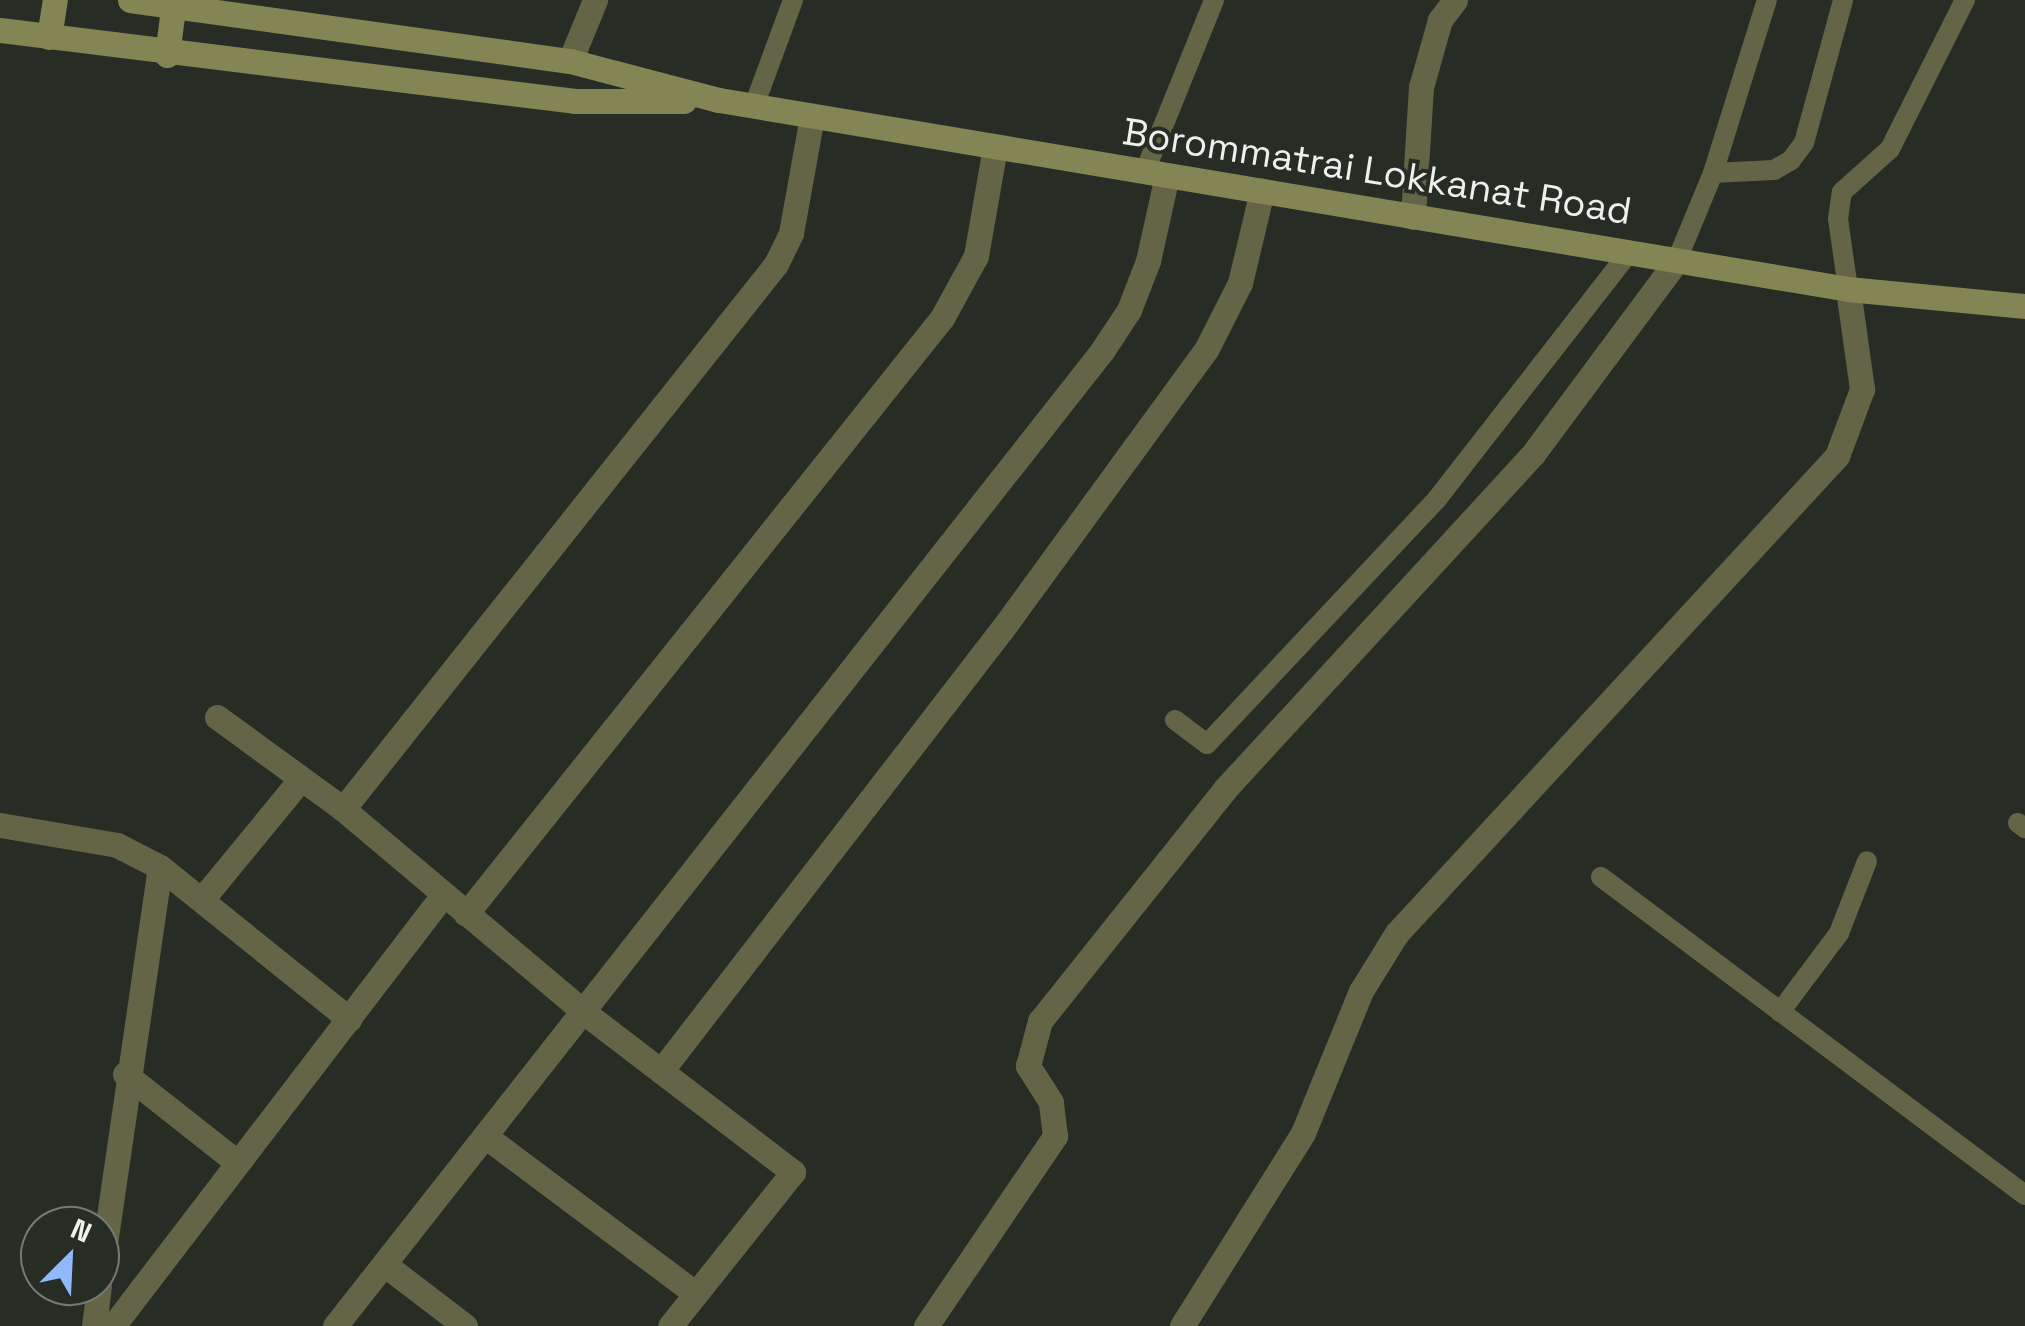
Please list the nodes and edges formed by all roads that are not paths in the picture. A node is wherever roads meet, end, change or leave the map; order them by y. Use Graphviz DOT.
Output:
graph roads {
  1 [pos="54,0"];
  2 [pos="130,0"];
  3 [pos="595,0"];
  4 [pos="793,0"];
  5 [pos="1214,0"];
  6 [pos="1455,0"];
  7 [pos="1767,0"];
  8 [pos="1844,0"];
  9 [pos="1965,0"];
  10 [pos="174,3"];
  11 [pos="0,30"];
  12 [pos="48,37"];
  13 [pos="166,54"];
  14 [pos="570,62"];
  15 [pos="718,100"];
  16 [pos="754,106"];
  17 [pos="812,116"];
  18 [pos="996,146"];
  19 [pos="1156,173"];
  20 [pos="1713,173"];
  21 [pos="1262,191"];
  22 [pos="1413,216"];
  23 [pos="1629,252"];
  24 [pos="1678,260"];
  25 [pos="1848,289"];
  26 [pos="2025,306"];
  27 [pos="217,717"];
  28 [pos="1175,720"];
  29 [pos="300,780"];
  30 [pos="342,809"];
  31 [pos="0,825"];
  32 [pos="1867,861"];
  33 [pos="160,867"];
  34 [pos="1601,877"];
  35 [pos="443,895"];
  36 [pos="203,898"];
  37 [pos="466,914"];
  38 [pos="1780,1012"];
  39 [pos="586,1013"];
  40 [pos="349,1019"];
  41 [pos="661,1071"];
  42 [pos="125,1074"];
  43 [pos="484,1136"];
  44 [pos="236,1162"];
  45 [pos="2025,1195"];
  46 [pos="109,1206"];
  47 [pos="384,1264"];
  48 [pos="696,1293"];
  49 [pos="113,1326"];
  50 [pos="335,1326"];
  51 [pos="465,1326"];
  52 [pos="670,1326"];
  53 [pos="926,1326"];
  54 [pos="1182,1326"];
  1 -- 12 [label="main road"];
  2 -- 10 [label="main road, Borommatrai Lokkanat Road"];
  3 -- 14 [label="street"];
  4 -- 16 [label="lane"];
  5 -- 19 [label="lane"];
  6 -- 22 [label="street"];
  7 -- 20 [label="lane"];
  8 -- 20 [label="lane"];
  9 -- 25 [label="lane"];
  10 -- 13 [label="main road"];
  10 -- 14 [label="main road, Borommatrai Lokkanat Road"];
  11 -- 12 [label="main road, Borommatrai Lokkanat Road"];
  12 -- 13 [label="main road, Borommatrai Lokkanat Road"];
  13 -- 15 [label="main road, Borommatrai Lokkanat Road"];
  14 -- 15 [label="main road, Borommatrai Lokkanat Road"];
  15 -- 16 [label="main road, Borommatrai Lokkanat Road"];
  16 -- 17 [label="main road, Borommatrai Lokkanat Road"];
  17 -- 18 [label="main road, Borommatrai Lokkanat Road"];
  17 -- 30 [label="street"];
  18 -- 19 [label="main road, Borommatrai Lokkanat Road"];
  18 -- 37 [label="street"];
  19 -- 21 [label="main road, Borommatrai Lokkanat Road"];
  19 -- 39 [label="street"];
  20 -- 24 [label="lane"];
  21 -- 22 [label="main road, Borommatrai Lokkanat Road"];
  21 -- 41 [label="street"];
  22 -- 23 [label="main road, Borommatrai Lokkanat Road"];
  23 -- 24 [label="main road, Borommatrai Lokkanat Road"];
  23 -- 28 [label="lane"];
  24 -- 25 [label="main road, Borommatrai Lokkanat Road"];
  24 -- 53 [label="street"];
  25 -- 26 [label="main road, Borommatrai Lokkanat Road"];
  25 -- 54 [label="street"];
  27 -- 29 [label="street"];
  29 -- 30 [label="street"];
  29 -- 36 [label="street"];
  30 -- 35 [label="street"];
  31 -- 33 [label="street"];
  32 -- 38 [label="lane"];
  33 -- 36 [label="street"];
  33 -- 42 [label="street"];
  34 -- 38 [label="lane"];
  35 -- 37 [label="street"];
  35 -- 40 [label="street"];
  36 -- 40 [label="street"];
  37 -- 39 [label="street"];
  38 -- 45 [label="lane"];
  39 -- 41 [label="street"];
  39 -- 43 [label="street"];
  40 -- 44 [label="street"];
  41 -- 48 [label="street"];
  42 -- 44 [label="street"];
  42 -- 46 [label="street"];
  43 -- 47 [label="street"];
  43 -- 48 [label="street"];
  44 -- 49 [label="street"];
  47 -- 50 [label="street"];
  47 -- 51 [label="street"];
  48 -- 52 [label="street"];
}
